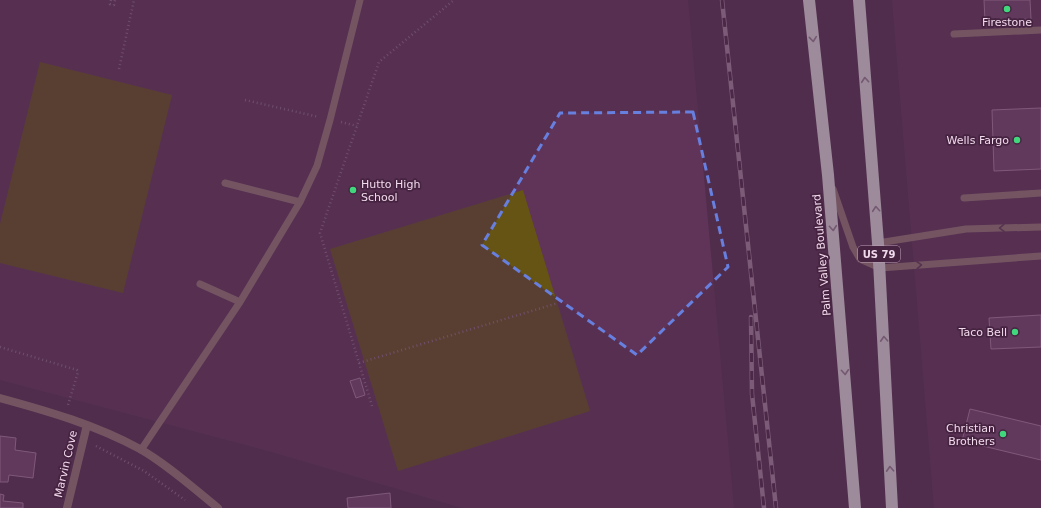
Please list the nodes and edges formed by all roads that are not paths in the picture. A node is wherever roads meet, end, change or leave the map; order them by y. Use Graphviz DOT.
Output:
graph roads {
  1 [pos="360,0"];
  2 [pos="809,0"];
  3 [pos="859,0"];
  4 [pos="1041,30"];
  5 [pos="954,34"];
  6 [pos="828,175"];
  7 [pos="225,183"];
  8 [pos="1041,193"];
  9 [pos="964,198"];
  10 [pos="300,202"];
  11 [pos="1041,227"];
  12 [pos="878,243"];
  13 [pos="1040,256"];
  14 [pos="880,268"];
  15 [pos="200,284"];
  16 [pos="240,302"];
  17 [pos="0,398"];
  18 [pos="86,425"];
  19 [pos="141,450"];
  20 [pos="67,508"];
  21 [pos="218,508"];
  22 [pos="855,508"];
  23 [pos="892,508"];
  1 -- 10 [label="lane"];
  2 -- 6 [label="highway, Palm Valley Boulevard, one-way"];
  12 -- 3 [label="highway, US 79, one-way"];
  4 -- 5 [label="lane"];
  6 -- 14 [label="lane"];
  6 -- 22 [label="highway, Palm Valley Boulevard, one-way"];
  7 -- 10 [label="lane"];
  8 -- 9 [label="lane"];
  10 -- 16 [label="lane"];
  11 -- 12 [label="lane, one-way"];
  12 -- 14 [label="highway, US 79"];
  14 -- 13 [label="lane, one-way"];
  23 -- 14 [label="highway, US 79, one-way"];
  15 -- 16 [label="lane"];
  16 -- 19 [label="lane"];
  17 -- 18 [label="street"];
  18 -- 19 [label="street"];
  18 -- 20 [label="street, Marvin Cove"];
  19 -- 21 [label="street"];
}
